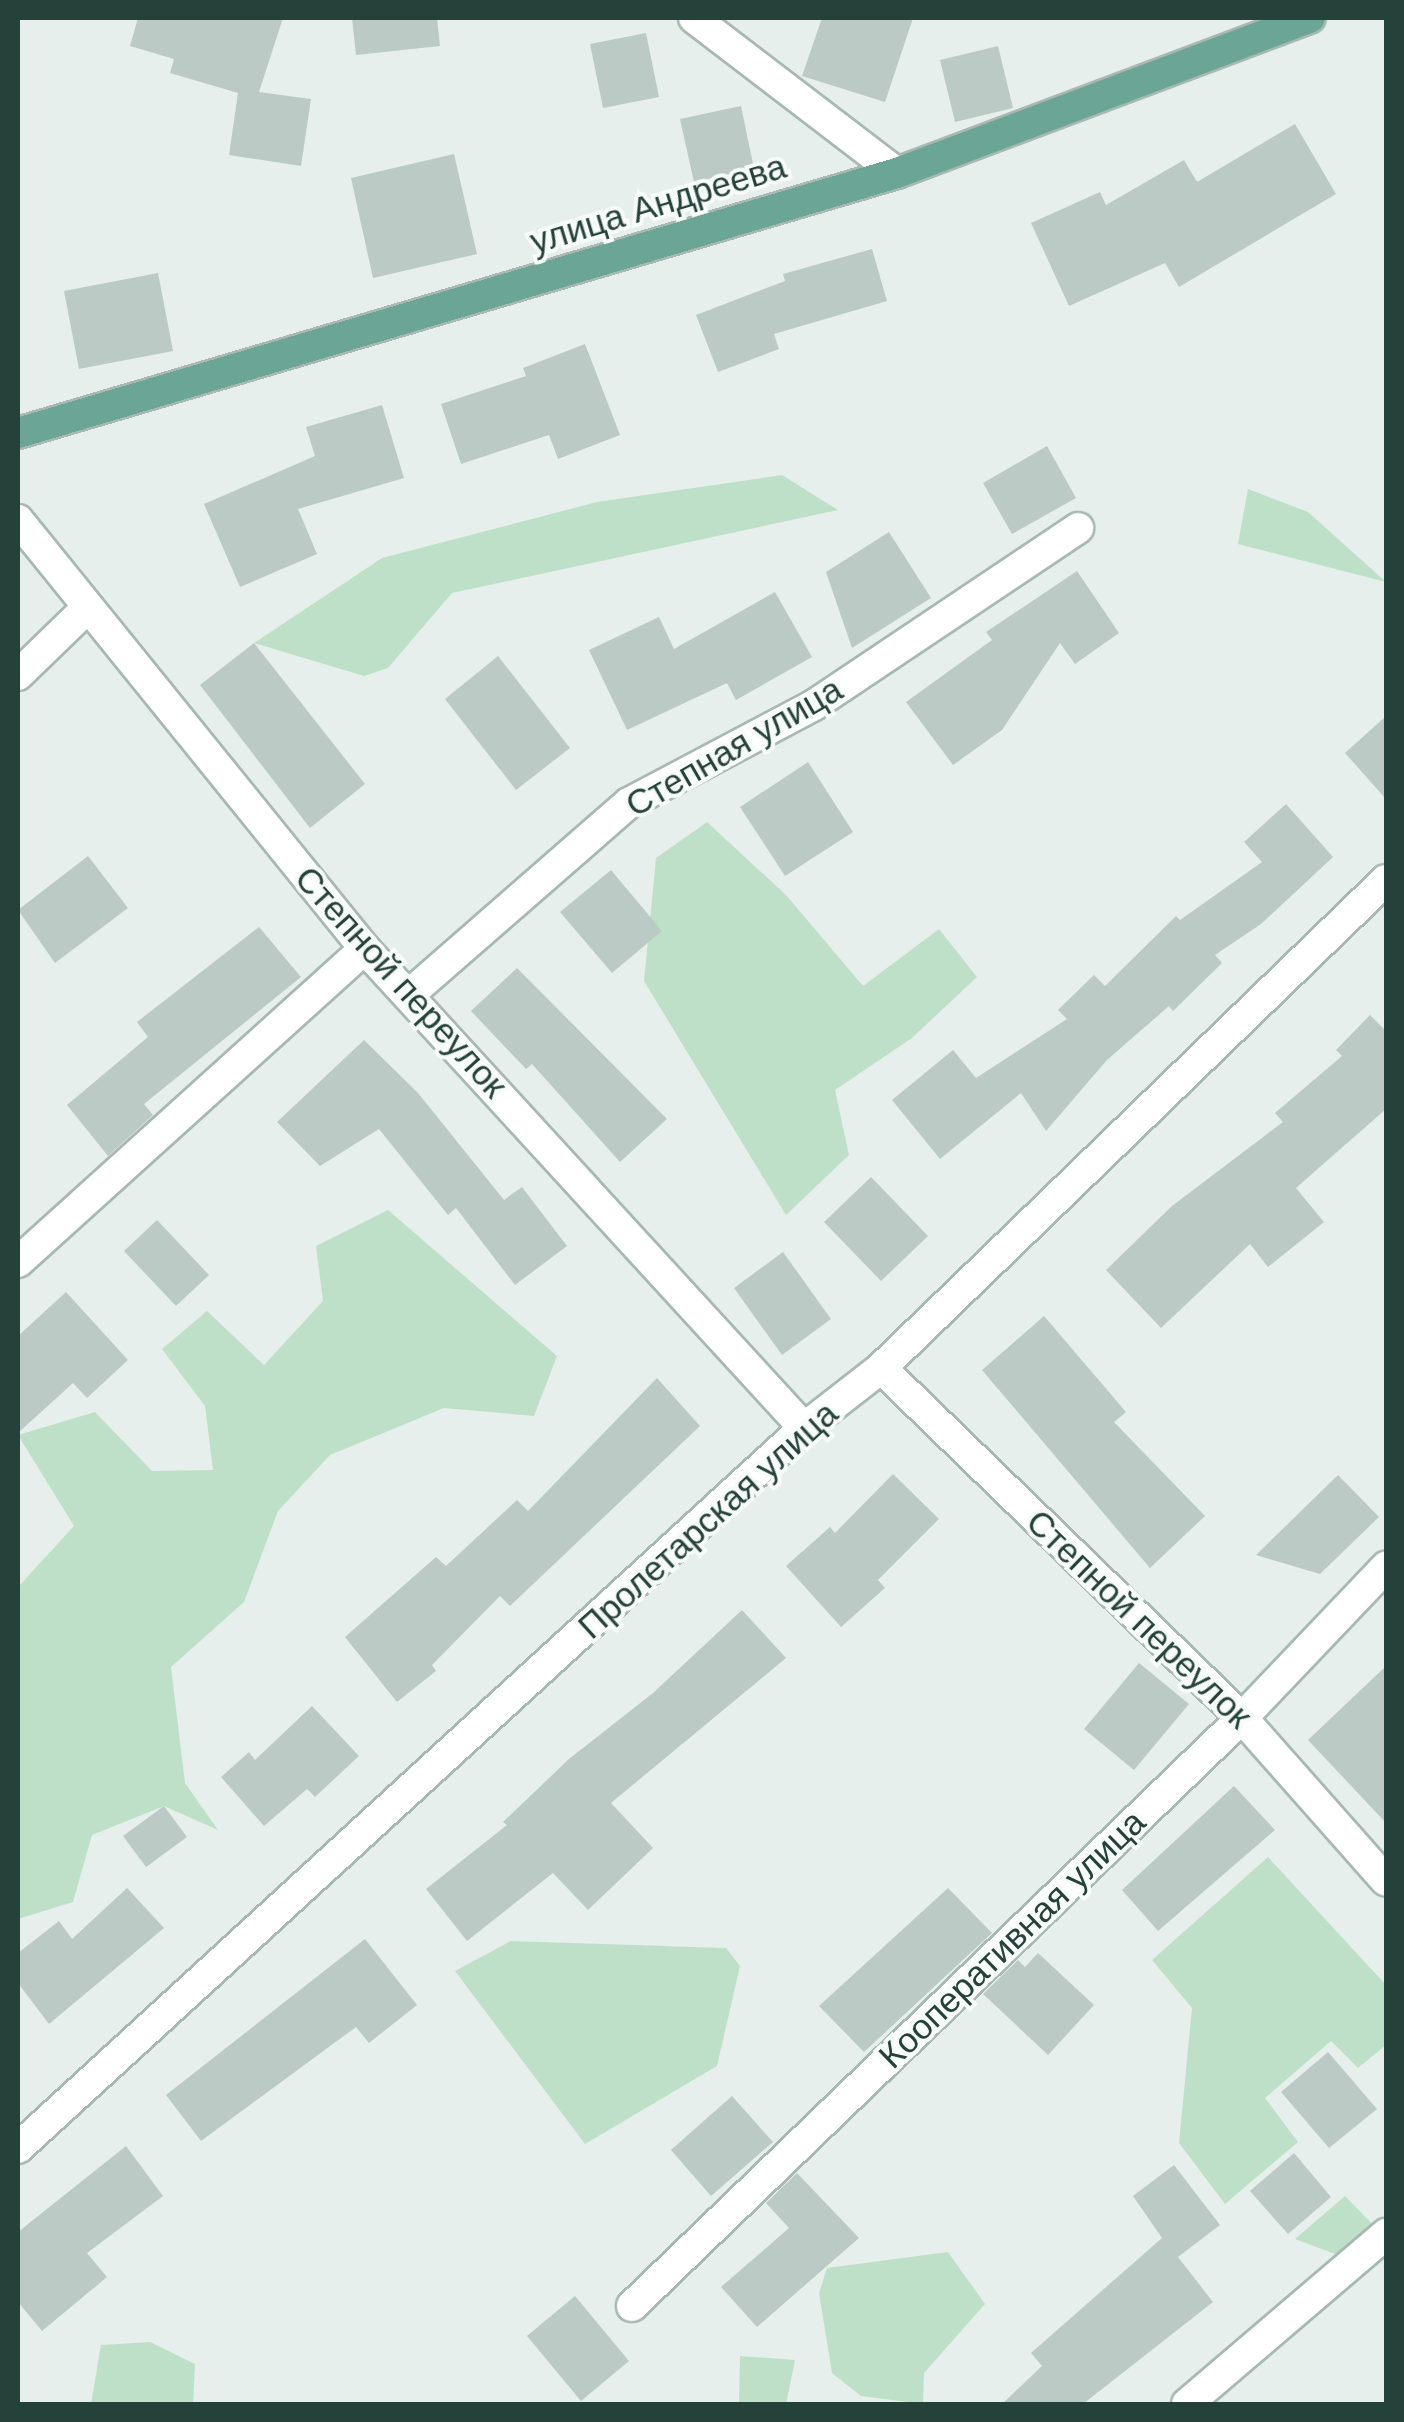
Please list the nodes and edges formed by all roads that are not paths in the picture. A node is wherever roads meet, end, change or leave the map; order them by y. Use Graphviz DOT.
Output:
graph roads {
  1 [pos="694,18"];
  2 [pos="1310,18"];
  3 [pos="897,172"];
  4 [pos="18,433"];
  5 [pos="18,520"];
  6 [pos="1078,528"];
  7 [pos="86,609"];
  8 [pos="18,674"];
  9 [pos="1386,880"];
  10 [pos="364,949"];
  11 [pos="411,994"];
  12 [pos="18,1262"];
  13 [pos="881,1368"];
  14 [pos="804,1428"];
  15 [pos="1386,1567"];
  16 [pos="1242,1718"];
  17 [pos="1386,1881"];
  18 [pos="18,2148"];
  19 [pos="1386,2234"];
  20 [pos="632,2306"];
  21 [pos="1186,2404"];
  1 -- 3 [label="street"];
  2 -- 3 [label="main road, улица Андреева"];
  3 -- 4 [label="main road, улица Андреева"];
  5 -- 7 [label="street, Степной переулок"];
  6 -- 11 [label="street, Степная улица"];
  7 -- 8 [label="street"];
  7 -- 10 [label="street, Степной переулок"];
  9 -- 13 [label="street, Пролетарская улица"];
  10 -- 11 [label="street, Степной переулок"];
  10 -- 12 [label="street"];
  11 -- 14 [label="street, Степной переулок"];
  13 -- 14 [label="street, Пролетарская улица"];
  13 -- 16 [label="street, Степной переулок"];
  14 -- 18 [label="street, Пролетарская улица"];
  15 -- 16 [label="street, Кооперативная улица"];
  16 -- 17 [label="street, Степной переулок"];
  16 -- 20 [label="street, Кооперативная улица"];
  19 -- 21 [label="street"];
}
